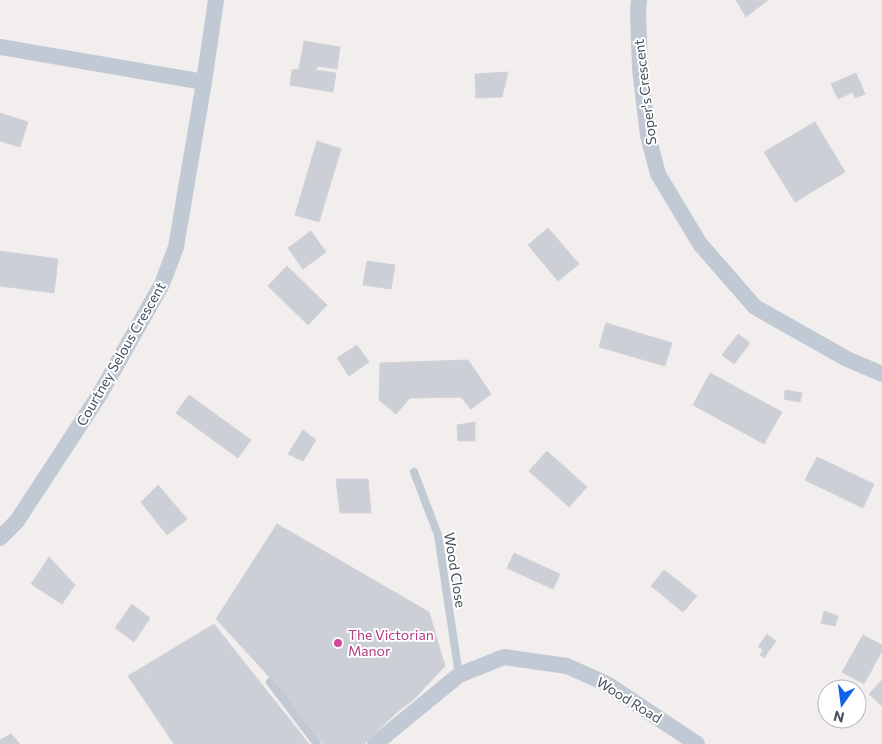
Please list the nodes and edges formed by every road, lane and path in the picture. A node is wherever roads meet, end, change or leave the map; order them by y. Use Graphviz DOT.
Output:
graph roads {
  1 [pos="216,0"];
  2 [pos="639,0"];
  3 [pos="0,47"];
  4 [pos="204,82"];
  5 [pos="882,374"];
  6 [pos="414,472"];
  7 [pos="0,538"];
  8 [pos="459,675"];
  9 [pos="270,682"];
  10 [pos="317,744"];
  11 [pos="375,744"];
  12 [pos="697,744"];
  1 -- 4 [label="street, Courtney Selous Crescent"];
  2 -- 5 [label="street, Soper's Crescent"];
  3 -- 4 [label="street"];
  4 -- 7 [label="street, Courtney Selous Crescent"];
  6 -- 8 [label="lane, Wood Close"];
  8 -- 11 [label="street, Wood Road"];
  8 -- 12 [label="street, Wood Road"];
  9 -- 10 [label="lane"];
}
